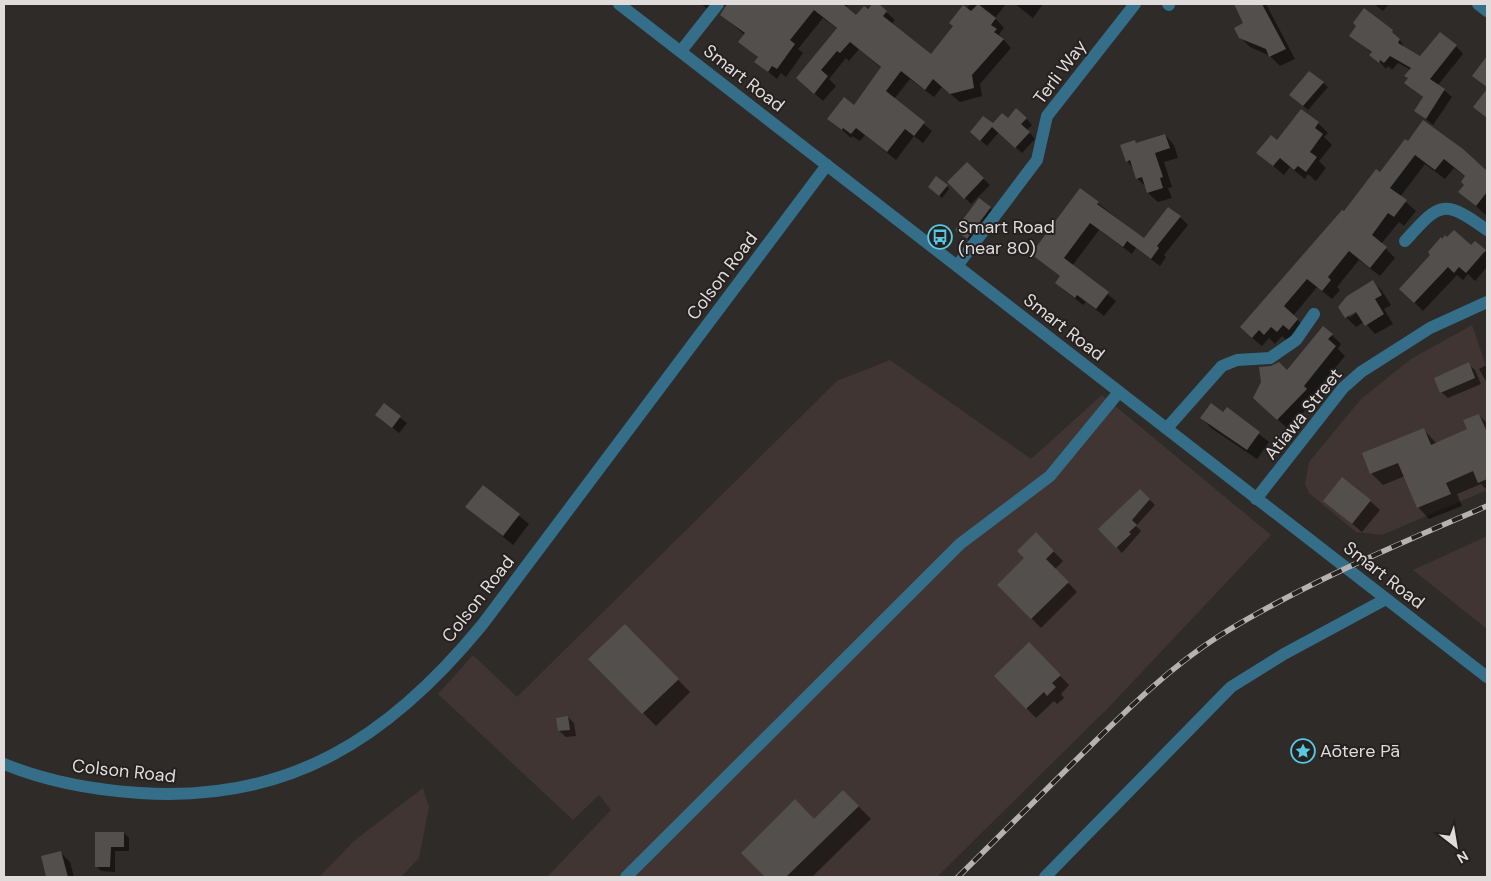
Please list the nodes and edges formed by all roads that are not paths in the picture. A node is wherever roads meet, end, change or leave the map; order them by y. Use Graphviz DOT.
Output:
graph roads {
  1 [pos="619,4"];
  2 [pos="718,4"];
  3 [pos="1135,4"];
  4 [pos="1478,4"];
  5 [pos="1487,11"];
  6 [pos="681,51"];
  7 [pos="828,165"];
  8 [pos="1487,230"];
  9 [pos="1405,241"];
  10 [pos="957,266"];
  11 [pos="1487,302"];
  12 [pos="1314,314"];
  13 [pos="1119,392"];
  14 [pos="1167,428"];
  15 [pos="1256,499"];
  16 [pos="1386,599"];
  17 [pos="1487,678"];
  18 [pos="4,764"];
  19 [pos="626,877"];
  20 [pos="1045,877"];
  1 -- 6 [label="street, Smart Road"];
  2 -- 6 [label="street"];
  3 -- 10 [label="street, Terli Way"];
  4 -- 5 [label="street"];
  6 -- 7 [label="street, Smart Road"];
  7 -- 10 [label="street, Smart Road"];
  7 -- 18 [label="street, Colson Road"];
  8 -- 9 [label="street"];
  10 -- 13 [label="street, Smart Road"];
  11 -- 15 [label="street, Atiawa Street"];
  12 -- 14 [label="street"];
  13 -- 14 [label="street, Smart Road"];
  13 -- 19 [label="street"];
  14 -- 15 [label="street, Smart Road"];
  15 -- 16 [label="street, Smart Road"];
  16 -- 17 [label="street, Smart Road"];
  16 -- 20 [label="street"];
}
